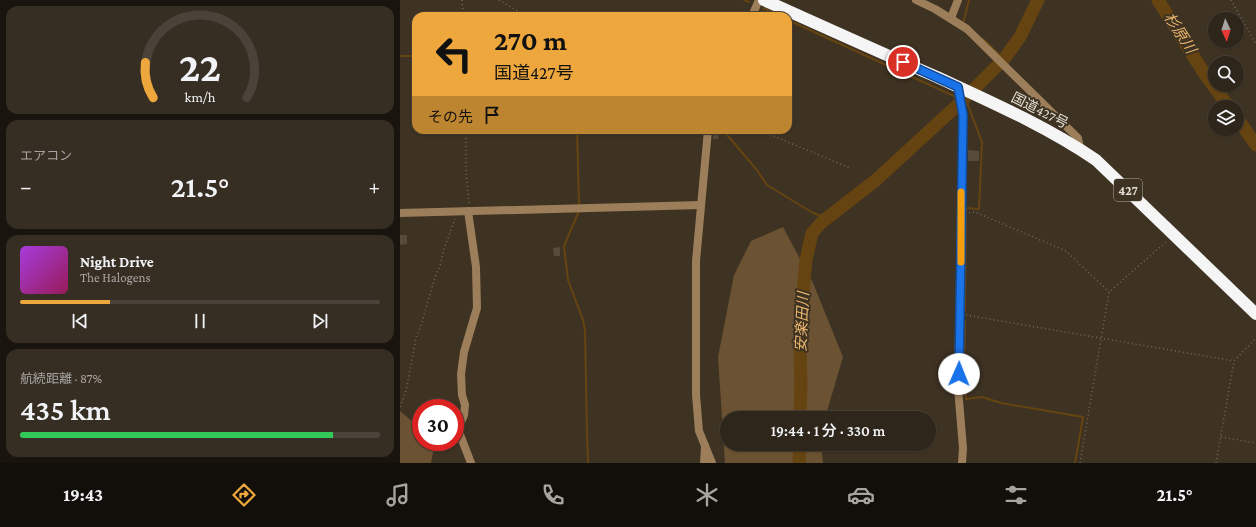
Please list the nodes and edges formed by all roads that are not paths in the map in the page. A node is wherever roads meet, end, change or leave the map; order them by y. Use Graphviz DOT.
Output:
graph roads {
  1 [pos="759,0"];
  2 [pos="764,0"];
  3 [pos="916,0"];
  4 [pos="958,0"];
  5 [pos="754,12"];
  6 [pos="789,12"];
  7 [pos="792,14"];
  8 [pos="951,18"];
  9 [pos="961,95"];
  10 [pos="708,134"];
  11 [pos="1080,149"];
  12 [pos="701,205"];
  13 [pos="468,211"];
  14 [pos="400,213"];
  15 [pos="1256,314"];
  16 [pos="705,445"];
  17 [pos="471,463"];
  18 [pos="704,463"];
  19 [pos="712,463"];
  20 [pos="962,463"];
  1 -- 5 [label="street"];
  2 -- 6 [label="highway, 国道427号 / 427"];
  3 -- 8 [label="street"];
  4 -- 8 [label="street"];
  7 -- 9 [label="highway, 国道427号 / 427"];
  8 -- 11 [label="street"];
  9 -- 11 [label="highway, 国道427号 / 427"];
  9 -- 20 [label="street"];
  10 -- 12 [label="street"];
  11 -- 15 [label="highway, 国道427号 / 427"];
  12 -- 13 [label="street"];
  12 -- 16 [label="street"];
  13 -- 14 [label="street"];
  13 -- 17 [label="street"];
  16 -- 18 [label="street"];
  16 -- 19 [label="street"];
}
